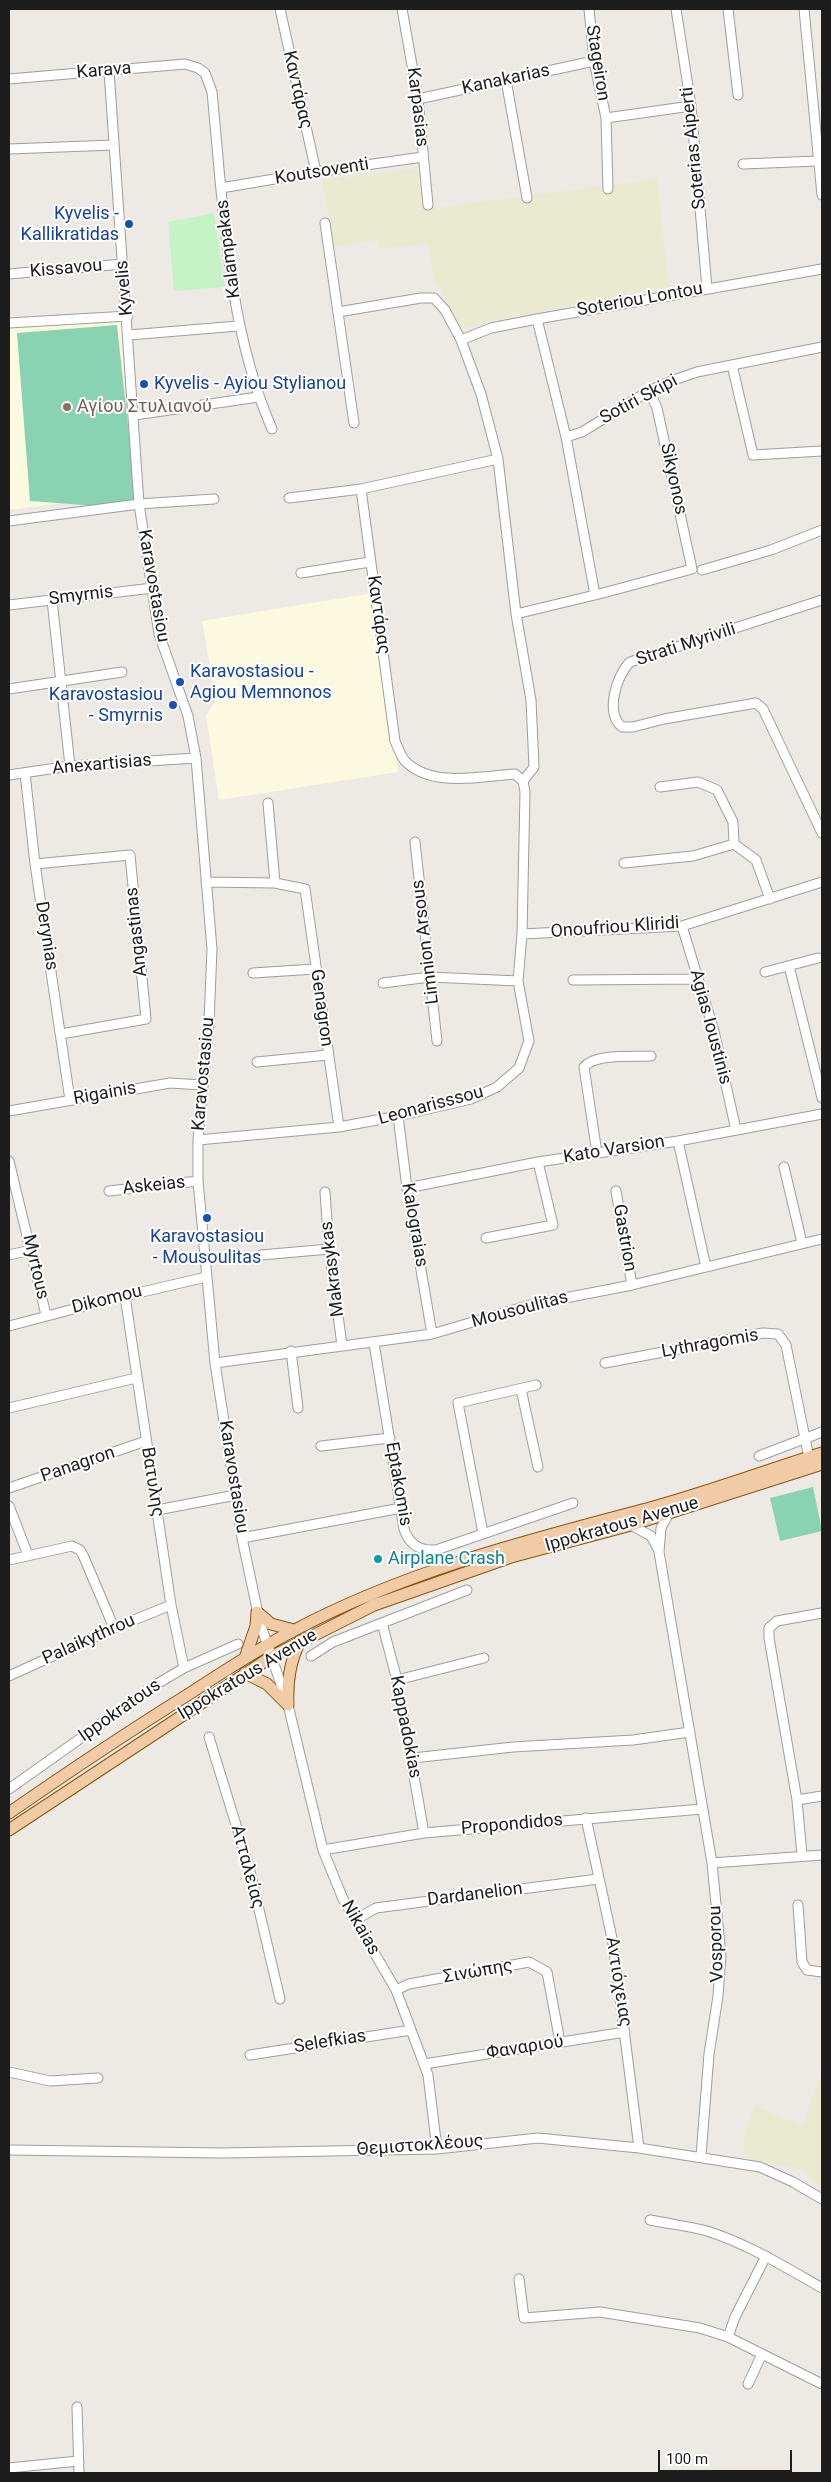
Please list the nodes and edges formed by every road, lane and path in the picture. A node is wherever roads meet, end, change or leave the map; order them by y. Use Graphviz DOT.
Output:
graph roads {
  1 [pos="280,9"];
  2 [pos="402,9"];
  3 [pos="589,9"];
  4 [pos="676,9"];
  5 [pos="728,9"];
  6 [pos="804,9"];
  7 [pos="594,61"];
  8 [pos="198,68"];
  9 [pos="109,71"];
  10 [pos="9,79"];
  11 [pos="506,80"];
  12 [pos="738,96"];
  13 [pos="418,99"];
  14 [pos="691,106"];
  15 [pos="606,118"];
  16 [pos="114,145"];
  17 [pos="9,149"];
  18 [pos="423,158"];
  19 [pos="818,161"];
  20 [pos="743,164"];
  21 [pos="316,172"];
  22 [pos="222,188"];
  23 [pos="608,189"];
  24 [pos="822,195"];
  25 [pos="526,198"];
  26 [pos="428,205"];
  27 [pos="325,223"];
  28 [pos="123,264"];
  29 [pos="822,268"];
  30 [pos="9,274"];
  31 [pos="707,288"];
  32 [pos="338,312"];
  33 [pos="128,316"];
  34 [pos="537,319"];
  35 [pos="9,322"];
  36 [pos="238,326"];
  37 [pos="129,334"];
  38 [pos="460,340"];
  39 [pos="822,347"];
  40 [pos="732,366"];
  41 [pos="649,391"];
  42 [pos="258,397"];
  43 [pos="135,415"];
  44 [pos="354,423"];
  45 [pos="272,429"];
  46 [pos="566,438"];
  47 [pos="822,451"];
  48 [pos="498,459"];
  49 [pos="361,489"];
  50 [pos="290,498"];
  51 [pos="214,499"];
  52 [pos="139,504"];
  53 [pos="9,522"];
  54 [pos="822,530"];
  55 [pos="370,562"];
  56 [pos="702,570"];
  57 [pos="301,572"];
  58 [pos="153,588"];
  59 [pos="595,595"];
  60 [pos="52,600"];
  61 [pos="822,600"];
  62 [pos="9,606"];
  63 [pos="516,614"];
  64 [pos="122,672"];
  65 [pos="61,681"];
  66 [pos="9,689"];
  67 [pos="196,758"];
  68 [pos="70,766"];
  69 [pos="25,773"];
  70 [pos="9,775"];
  71 [pos="523,781"];
  72 [pos="660,787"];
  73 [pos="268,803"];
  74 [pos="822,833"];
  75 [pos="415,842"];
  76 [pos="734,844"];
  77 [pos="624,863"];
  78 [pos="34,864"];
  79 [pos="206,882"];
  80 [pos="822,882"];
  81 [pos="275,883"];
  82 [pos="770,899"];
  83 [pos="682,926"];
  84 [pos="522,934"];
  85 [pos="818,958"];
  86 [pos="789,966"];
  87 [pos="315,969"];
  88 [pos="765,972"];
  89 [pos="253,973"];
  90 [pos="430,977"];
  91 [pos="697,979"];
  92 [pos="573,980"];
  93 [pos="518,981"];
  94 [pos="383,983"];
  95 [pos="61,1034"];
  96 [pos="438,1041"];
  97 [pos="328,1056"];
  98 [pos="651,1056"];
  99 [pos="257,1062"];
  100 [pos="202,1085"];
  101 [pos="822,1098"];
  102 [pos="70,1100"];
  103 [pos="9,1111"];
  104 [pos="822,1114"];
  105 [pos="398,1116"];
  106 [pos="339,1127"];
  107 [pos="736,1130"];
  108 [pos="198,1140"];
  109 [pos="678,1140"];
  110 [pos="597,1153"];
  111 [pos="538,1162"];
  112 [pos="9,1166"];
  113 [pos="784,1167"];
  114 [pos="198,1182"];
  115 [pos="407,1188"];
  116 [pos="110,1191"];
  117 [pos="616,1191"];
  118 [pos="325,1192"];
  119 [pos="486,1238"];
  120 [pos="822,1239"];
  121 [pos="802,1243"];
  122 [pos="329,1249"];
  123 [pos="31,1250"];
  124 [pos="9,1254"];
  125 [pos="261,1255"];
  126 [pos="706,1267"];
  127 [pos="206,1277"];
  128 [pos="632,1285"];
  129 [pos="125,1296"];
  130 [pos="46,1315"];
  131 [pos="9,1326"];
  132 [pos="432,1334"];
  133 [pos="374,1343"];
  134 [pos="342,1345"];
  135 [pos="291,1351"];
  136 [pos="215,1362"];
  137 [pos="605,1363"];
  138 [pos="136,1378"];
  139 [pos="536,1385"];
  140 [pos="521,1389"];
  141 [pos="9,1408"];
  142 [pos="298,1408"];
  143 [pos="822,1432"];
  144 [pos="390,1438"];
  145 [pos="806,1439"];
  146 [pos="146,1441"];
  147 [pos="321,1446"];
  148 [pos="822,1453"];
  149 [pos="759,1456"];
  150 [pos="809,1458"];
  151 [pos="822,1464"];
  152 [pos="538,1467"];
  153 [pos="9,1488"];
  154 [pos="236,1495"];
  155 [pos="573,1503"];
  156 [pos="9,1506"];
  157 [pos="401,1508"];
  158 [pos="157,1510"];
  159 [pos="669,1513"];
  160 [pos="631,1525"];
  161 [pos="483,1532"];
  162 [pos="242,1538"];
  163 [pos="659,1552"];
  164 [pos="28,1554"];
  165 [pos="9,1560"];
  166 [pos="467,1590"];
  167 [pos="171,1605"];
  168 [pos="257,1612"];
  169 [pos="822,1613"];
  170 [pos="382,1623"];
  171 [pos="114,1628"];
  172 [pos="294,1630"];
  173 [pos="301,1641"];
  174 [pos="238,1644"];
  175 [pos="271,1648"];
  176 [pos="311,1656"];
  177 [pos="245,1658"];
  178 [pos="484,1658"];
  179 [pos="184,1668"];
  180 [pos="245,1673"];
  181 [pos="9,1676"];
  182 [pos="397,1680"];
  183 [pos="288,1705"];
  184 [pos="690,1732"];
  185 [pos="209,1737"];
  186 [pos="413,1758"];
  187 [pos="9,1789"];
  188 [pos="822,1796"];
  189 [pos="797,1800"];
  190 [pos="702,1810"];
  191 [pos="9,1813"];
  192 [pos="586,1818"];
  193 [pos="9,1830"];
  194 [pos="424,1833"];
  195 [pos="323,1850"];
  196 [pos="802,1855"];
  197 [pos="822,1855"];
  198 [pos="712,1863"];
  199 [pos="598,1879"];
  200 [pos="798,1905"];
  201 [pos="355,1920"];
  202 [pos="822,1972"];
  203 [pos="396,1990"];
  204 [pos="280,2000"];
  205 [pos="411,2030"];
  206 [pos="625,2032"];
  207 [pos="560,2042"];
  208 [pos="250,2055"];
  209 [pos="424,2064"];
  210 [pos="9,2072"];
  211 [pos="98,2078"];
  212 [pos="639,2148"];
  213 [pos="437,2149"];
  214 [pos="9,2150"];
  215 [pos="701,2156"];
  216 [pos="822,2199"];
  217 [pos="650,2220"];
  218 [pos="766,2256"];
  219 [pos="519,2279"];
  220 [pos="822,2288"];
  221 [pos="728,2337"];
  222 [pos="762,2354"];
  223 [pos="748,2384"];
  224 [pos="822,2384"];
  225 [pos="77,2407"];
  226 [pos="78,2461"];
  227 [pos="9,2468"];
  228 [pos="79,2473"];
  1 -- 21 [label="street, Καντάρας"];
  2 -- 13 [label="street, Karpasias"];
  3 -- 7 [label="street, Stageiron"];
  4 -- 14 [label="street, Soterias Aiperti"];
  5 -- 12 [label="street"];
  6 -- 19 [label="street"];
  7 -- 11 [label="street, Kanakarias"];
  7 -- 15 [label="street, Stageiron"];
  8 -- 9 [label="street, Karava"];
  8 -- 22 [label="street, Kalampakas"];
  9 -- 10 [label="street, Karava"];
  9 -- 16 [label="street, Kyvelis"];
  11 -- 13 [label="street, Kanakarias"];
  11 -- 25 [label="street"];
  13 -- 18 [label="street, Karpasias"];
  14 -- 15 [label="street, Stageiron"];
  14 -- 31 [label="street, Soterias Aiperti"];
  15 -- 23 [label="street, Stageiron"];
  16 -- 17 [label="street"];
  16 -- 28 [label="street, Kyvelis"];
  18 -- 21 [label="street, Koutsoventi"];
  18 -- 26 [label="street, Karpasias"];
  19 -- 20 [label="street"];
  19 -- 24 [label="street"];
  21 -- 22 [label="street, Koutsoventi"];
  22 -- 36 [label="street, Kalampakas"];
  27 -- 32 [label="street"];
  28 -- 30 [label="street, Kissavou"];
  28 -- 33 [label="street, Kyvelis"];
  29 -- 31 [label="street, Soteriou Lontou"];
  31 -- 34 [label="street, Soteriou Lontou"];
  32 -- 38 [label="street"];
  32 -- 44 [label="street"];
  33 -- 35 [label="street"];
  33 -- 37 [label="street, Kyvelis"];
  34 -- 38 [label="street, Soteriou Lontou"];
  34 -- 46 [label="street"];
  36 -- 37 [label="street"];
  36 -- 42 [label="street, Kalampakas"];
  37 -- 43 [label="street, Kyvelis"];
  38 -- 48 [label="street"];
  39 -- 40 [label="street, Sotiri Skipi"];
  40 -- 41 [label="street, Sotiri Skipi"];
  40 -- 47 [label="street"];
  41 -- 46 [label="street, Sotiri Skipi"];
  41 -- 59 [label="street, Sikyonos"];
  42 -- 43 [label="street"];
  42 -- 45 [label="street, Kalampakas"];
  43 -- 52 [label="street, Kyvelis"];
  46 -- 59 [label="street"];
  48 -- 49 [label="street"];
  48 -- 63 [label="street"];
  49 -- 50 [label="street"];
  49 -- 55 [label="street, Καντάρας"];
  51 -- 52 [label="street"];
  52 -- 53 [label="street"];
  52 -- 58 [label="street, Karavostasiou"];
  54 -- 56 [label="street"];
  55 -- 57 [label="street"];
  55 -- 71 [label="street, Καντάρας"];
  58 -- 60 [label="street, Smyrnis"];
  58 -- 67 [label="street, Karavostasiou"];
  59 -- 63 [label="street"];
  60 -- 62 [label="street, Smyrnis"];
  60 -- 65 [label="street"];
  61 -- 74 [label="street, Strati Myrivili"];
  63 -- 71 [label="street"];
  64 -- 65 [label="street"];
  65 -- 66 [label="street"];
  65 -- 68 [label="street"];
  67 -- 68 [label="street, Anexartisias"];
  67 -- 79 [label="street, Karavostasiou"];
  68 -- 69 [label="street, Anexartisias"];
  69 -- 70 [label="street, Anexartisias"];
  69 -- 78 [label="street, Derynias"];
  71 -- 84 [label="street, Leonarisssou"];
  72 -- 76 [label="street"];
  73 -- 81 [label="street"];
  75 -- 90 [label="street, Limnion Arsous"];
  76 -- 77 [label="street"];
  76 -- 82 [label="street"];
  78 -- 95 [label="street, Derynias"];
  78 -- 95 [label="street, Angastinas"];
  79 -- 81 [label="street"];
  79 -- 100 [label="street, Karavostasiou"];
  80 -- 82 [label="street, Onoufriou Kliridi"];
  81 -- 87 [label="street, Genagron"];
  82 -- 83 [label="street, Onoufriou Kliridi"];
  83 -- 84 [label="street, Onoufriou Kliridi"];
  83 -- 91 [label="street, Agias Ioustinis"];
  84 -- 93 [label="street, Leonarisssou"];
  85 -- 86 [label="street"];
  86 -- 88 [label="street"];
  86 -- 101 [label="street"];
  87 -- 89 [label="street"];
  87 -- 97 [label="street, Genagron"];
  90 -- 93 [label="street"];
  90 -- 94 [label="street"];
  90 -- 96 [label="street, Limnion Arsous"];
  91 -- 92 [label="street"];
  91 -- 107 [label="street, Agias Ioustinis"];
  93 -- 105 [label="street, Leonarisssou"];
  95 -- 102 [label="street, Derynias"];
  97 -- 99 [label="street"];
  97 -- 106 [label="street, Genagron"];
  98 -- 110 [label="street"];
  100 -- 102 [label="street, Rigainis"];
  100 -- 108 [label="street, Karavostasiou"];
  102 -- 103 [label="street, Rigainis"];
  104 -- 107 [label="street, Kato Varsion"];
  105 -- 106 [label="street, Leonarisssou"];
  105 -- 115 [label="street, Kalograias"];
  106 -- 108 [label="street, Leonarisssou"];
  107 -- 109 [label="street, Kato Varsion"];
  108 -- 114 [label="street, Karavostasiou"];
  109 -- 110 [label="street, Kato Varsion"];
  109 -- 126 [label="street"];
  110 -- 111 [label="street, Kato Varsion"];
  111 -- 115 [label="street, Kato Varsion"];
  111 -- 119 [label="street"];
  112 -- 123 [label="street, Myrtous"];
  113 -- 121 [label="street"];
  114 -- 116 [label="street, Askeias"];
  114 -- 127 [label="street, Karavostasiou"];
  115 -- 132 [label="street, Kalograias"];
  117 -- 128 [label="street, Gastrion"];
  118 -- 122 [label="street, Makrasykas"];
  120 -- 121 [label="street, Mousoulitas"];
  121 -- 126 [label="street, Mousoulitas"];
  122 -- 125 [label="street"];
  122 -- 134 [label="street, Makrasykas"];
  123 -- 124 [label="street"];
  123 -- 130 [label="street, Myrtous"];
  126 -- 128 [label="street, Mousoulitas"];
  127 -- 129 [label="street, Dikomou"];
  127 -- 136 [label="street, Karavostasiou"];
  128 -- 132 [label="street, Mousoulitas"];
  129 -- 130 [label="street, Dikomou"];
  129 -- 138 [label="street, Βατυλης"];
  130 -- 131 [label="street, Dikomou"];
  132 -- 133 [label="street, Mousoulitas"];
  133 -- 134 [label="street, Mousoulitas"];
  133 -- 144 [label="street, Eptakomis"];
  134 -- 135 [label="street, Mousoulitas"];
  135 -- 136 [label="street, Mousoulitas"];
  135 -- 142 [label="street"];
  136 -- 154 [label="street, Karavostasiou"];
  137 -- 145 [label="street, Lythragomis"];
  138 -- 141 [label="street"];
  138 -- 146 [label="street, Βατυλης"];
  139 -- 140 [label="street"];
  140 -- 152 [label="street"];
  140 -- 161 [label="street"];
  143 -- 145 [label="street"];
  144 -- 147 [label="street"];
  144 -- 157 [label="street, Eptakomis"];
  145 -- 149 [label="street"];
  145 -- 150 [label="street, Lythragomis"];
  146 -- 153 [label="street, Panagron"];
  146 -- 158 [label="street, Βατυλης"];
  148 -- 150 [label="main road, Ippokratous Avenue"];
  150 -- 172 [label="main road, Ippokratous Avenue"];
  151 -- 159 [label="main road, Ippokratous Avenue"];
  154 -- 158 [label="street"];
  154 -- 162 [label="street, Karavostasiou"];
  155 -- 161 [label="street, Eptakomis"];
  156 -- 164 [label="street"];
  157 -- 161 [label="street, Eptakomis"];
  157 -- 162 [label="street"];
  158 -- 167 [label="street, Βατυλης"];
  159 -- 160 [label="main road, Ippokratous Avenue"];
  159 -- 163 [label="street"];
  160 -- 163 [label="street"];
  160 -- 173 [label="main road, Ippokratous Avenue"];
  162 -- 168 [label="street, Karavostasiou"];
  163 -- 184 [label="street, Vosporou"];
  164 -- 165 [label="street"];
  164 -- 171 [label="street"];
  166 -- 170 [label="street"];
  167 -- 171 [label="street, Palaikythrou"];
  167 -- 179 [label="street, Βατυλης"];
  168 -- 172 [label="main road"];
  168 -- 175 [label="street, Karavostasiou"];
  168 -- 177 [label="main road"];
  169 -- 189 [label="street"];
  170 -- 176 [label="street"];
  170 -- 182 [label="street, Kappadokias"];
  171 -- 181 [label="street, Palaikythrou"];
  172 -- 175 [label="main road"];
  173 -- 175 [label="main road, Ippokratous Avenue"];
  173 -- 183 [label="main road"];
  174 -- 179 [label="street, Ippokratous"];
  175 -- 177 [label="main road, Ippokratous Avenue"];
  175 -- 180 [label="main road, Ippokratous Avenue"];
  175 -- 183 [label="street, Karavostasiou"];
  177 -- 191 [label="main road, Ippokratous Avenue"];
  178 -- 182 [label="street"];
  179 -- 187 [label="street, Ippokratous"];
  180 -- 183 [label="main road"];
  180 -- 193 [label="main road, Ippokratous Avenue"];
  182 -- 186 [label="street, Kappadokias"];
  183 -- 195 [label="street, Nikaias"];
  184 -- 186 [label="street"];
  184 -- 190 [label="street, Vosporou"];
  185 -- 204 [label="street, Ατταλείας"];
  186 -- 194 [label="street, Kappadokias"];
  188 -- 189 [label="street"];
  189 -- 196 [label="street"];
  190 -- 192 [label="street, Propondidos"];
  190 -- 198 [label="street, Vosporou"];
  192 -- 194 [label="street, Propondidos"];
  192 -- 199 [label="street, Αντιόχειας"];
  194 -- 195 [label="street, Propondidos"];
  195 -- 201 [label="street, Nikaias"];
  196 -- 197 [label="street"];
  196 -- 198 [label="street"];
  198 -- 215 [label="street, Vosporou"];
  199 -- 201 [label="street, Dardanelion"];
  199 -- 206 [label="street, Αντιόχειας"];
  200 -- 202 [label="street"];
  201 -- 203 [label="street, Nikaias"];
  203 -- 205 [label="street, Nikaias"];
  203 -- 207 [label="street, Σινώπης"];
  205 -- 208 [label="street, Selefkias"];
  205 -- 209 [label="street, Nikaias"];
  206 -- 207 [label="street, Φαναριού"];
  206 -- 212 [label="street, Αντιόχειας"];
  207 -- 209 [label="street, Φαναριού"];
  209 -- 213 [label="street, Nikaias"];
  210 -- 211 [label="street"];
  212 -- 213 [label="street, Θεμιστοκλέους"];
  212 -- 215 [label="street, Θεμιστοκλέους"];
  213 -- 214 [label="street, Θεμιστοκλέους"];
  215 -- 216 [label="street, Θεμιστοκλέους"];
  217 -- 218 [label="street"];
  218 -- 220 [label="street"];
  218 -- 221 [label="street"];
  219 -- 221 [label="street"];
  221 -- 222 [label="street"];
  222 -- 223 [label="street"];
  222 -- 224 [label="street"];
  225 -- 226 [label="street"];
  226 -- 227 [label="street"];
  226 -- 228 [label="street"];
}
